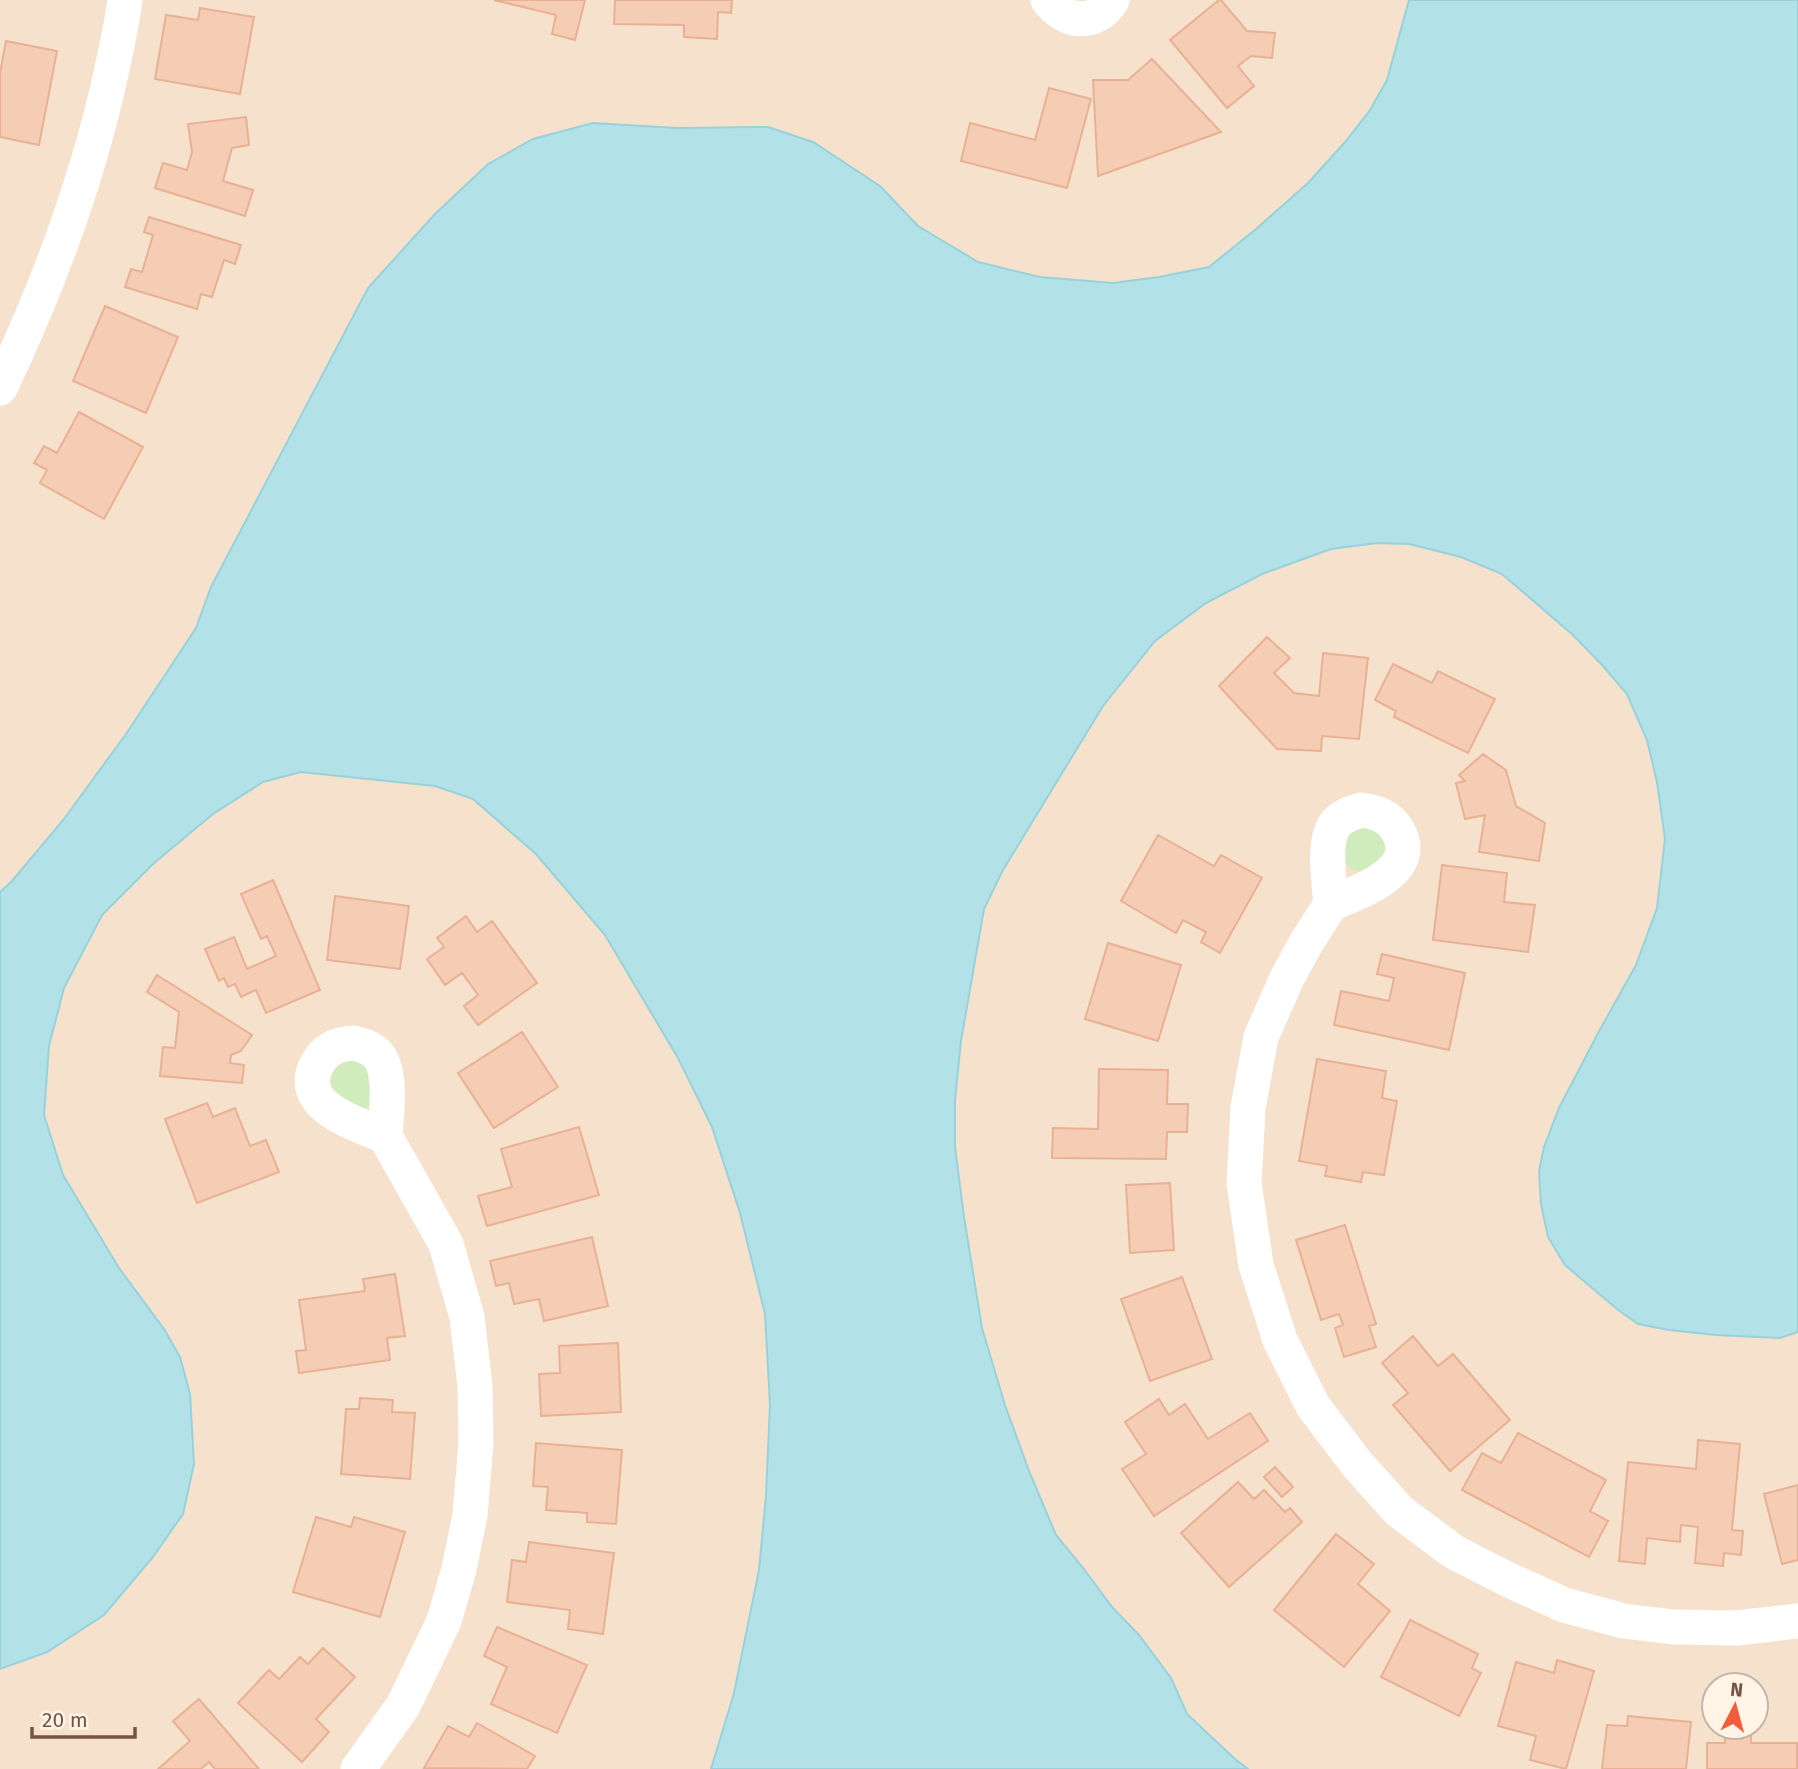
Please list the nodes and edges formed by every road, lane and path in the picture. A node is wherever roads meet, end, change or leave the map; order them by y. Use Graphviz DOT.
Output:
graph roads {
  1 [pos="125,0"];
  2 [pos="1048,0"];
  3 [pos="1112,0"];
  4 [pos="0,388"];
  5 [pos="1331,904"];
  6 [pos="385,1136"];
  7 [pos="1798,1620"];
  8 [pos="358,1769"];
  1 -- 4 [label="street"];
  2 -- 3 [label="street"];
  5 -- 7 [label="street"];
  6 -- 8 [label="street"];
}
